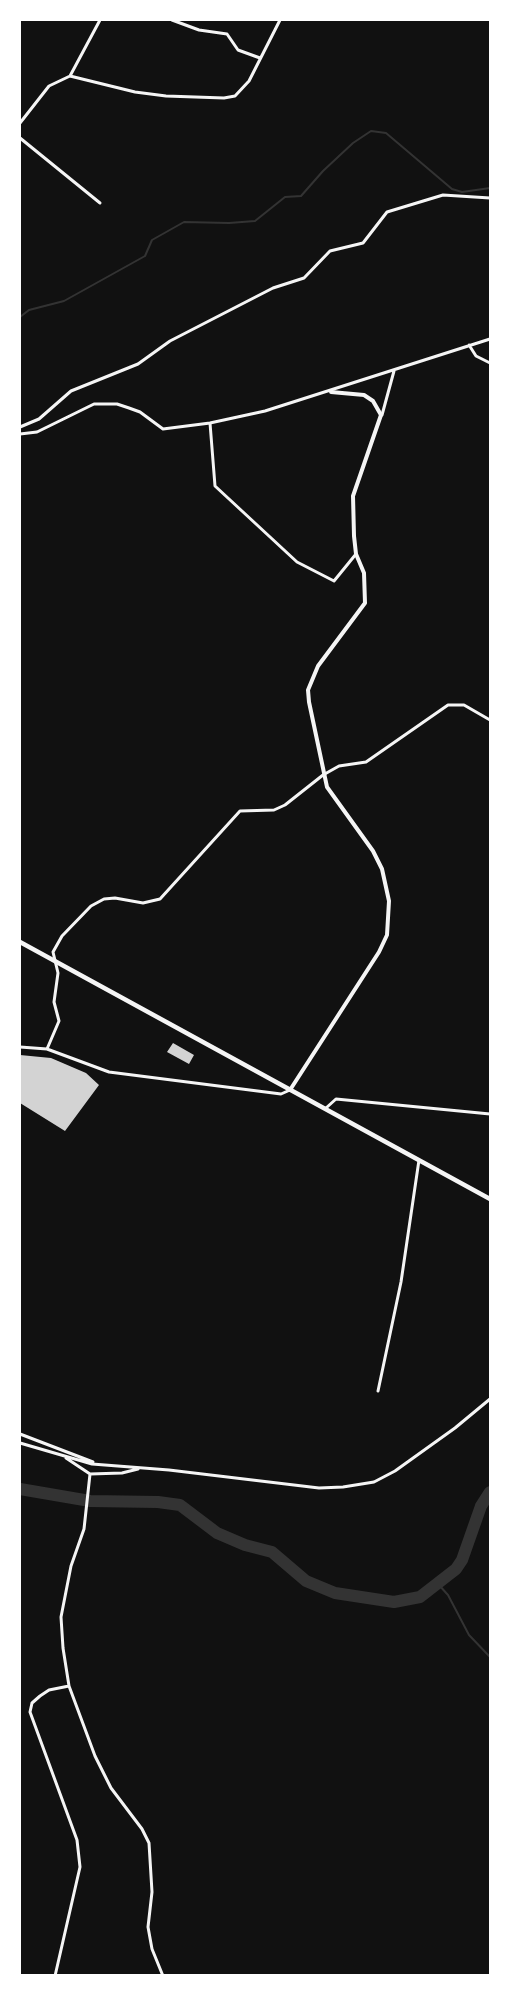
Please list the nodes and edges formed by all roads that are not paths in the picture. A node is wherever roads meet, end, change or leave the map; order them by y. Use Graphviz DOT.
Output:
graph roads {
  1 [pos="100,20"];
  2 [pos="172,20"];
  3 [pos="280,20"];
  4 [pos="260,58"];
  5 [pos="70,76"];
  6 [pos="20,123"];
  7 [pos="20,138"];
  8 [pos="490,198"];
  9 [pos="100,203"];
  10 [pos="490,339"];
  11 [pos="470,345"];
  12 [pos="490,363"];
  13 [pos="394,371"];
  14 [pos="331,392"];
  15 [pos="381,416"];
  16 [pos="210,423"];
  17 [pos="20,427"];
  18 [pos="20,434"];
  19 [pos="356,554"];
  20 [pos="490,720"];
  21 [pos="323,775"];
  22 [pos="20,942"];
  23 [pos="53,960"];
  24 [pos="20,1047"];
  25 [pos="47,1049"];
  26 [pos="290,1089"];
  27 [pos="326,1108"];
  28 [pos="490,1114"];
  29 [pos="419,1160"];
  30 [pos="490,1199"];
  31 [pos="378,1391"];
  32 [pos="490,1399"];
  33 [pos="20,1434"];
  34 [pos="20,1443"];
  35 [pos="64,1457"];
  36 [pos="97,1464"];
  37 [pos="142,1468"];
  38 [pos="90,1474"];
  39 [pos="69,1686"];
  40 [pos="55,1976"];
  41 [pos="164,1976"];
  1 -- 5 [label="street"];
  2 -- 4 [label="street"];
  3 -- 4 [label="street"];
  4 -- 5 [label="street"];
  5 -- 6 [label="street"];
  7 -- 9 [label="street"];
  8 -- 17 [label="street"];
  10 -- 11 [label="street"];
  11 -- 12 [label="street"];
  11 -- 13 [label="street"];
  13 -- 14 [label="street"];
  13 -- 15 [label="street"];
  14 -- 15 [label="street"];
  14 -- 16 [label="street"];
  15 -- 19 [label="street"];
  16 -- 18 [label="street"];
  16 -- 19 [label="street"];
  19 -- 21 [label="street"];
  20 -- 21 [label="street"];
  21 -- 23 [label="street"];
  21 -- 26 [label="street"];
  22 -- 23 [label="highway"];
  23 -- 25 [label="street"];
  23 -- 26 [label="highway"];
  24 -- 25 [label="street"];
  25 -- 26 [label="street"];
  26 -- 27 [label="highway"];
  27 -- 28 [label="street"];
  27 -- 29 [label="highway"];
  29 -- 30 [label="highway"];
  29 -- 31 [label="street"];
  32 -- 37 [label="street"];
  33 -- 36 [label="street"];
  34 -- 35 [label="street"];
  35 -- 36 [label="street"];
  35 -- 38 [label="street"];
  36 -- 37 [label="street"];
  37 -- 38 [label="street"];
  38 -- 39 [label="street"];
  39 -- 40 [label="street"];
  39 -- 41 [label="street"];
}
